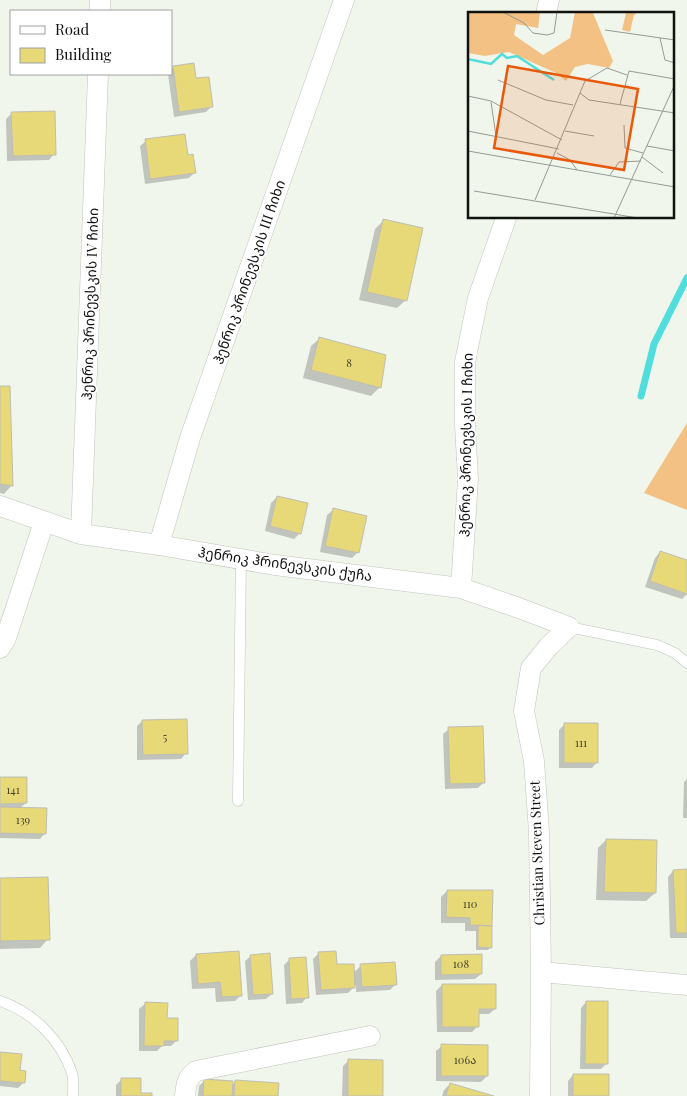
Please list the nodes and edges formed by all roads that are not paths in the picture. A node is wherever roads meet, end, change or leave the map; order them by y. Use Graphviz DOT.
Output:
graph roads {
  1 [pos="344,0"];
  2 [pos="98,75"];
  3 [pos="506,219"];
  4 [pos="0,506"];
  5 [pos="44,522"];
  6 [pos="81,534"];
  7 [pos="159,545"];
  8 [pos="241,559"];
  9 [pos="460,588"];
  10 [pos="569,627"];
  11 [pos="0,648"];
  12 [pos="687,663"];
  13 [pos="238,801"];
  14 [pos="541,972"];
  15 [pos="687,985"];
  16 [pos="0,1001"];
  17 [pos="370,1036"];
  18 [pos="72,1096"];
  19 [pos="185,1096"];
  20 [pos="540,1096"];
  1 -- 7 [label="street, ჰენრიკ პრინევსკის III ჩიხი"];
  2 -- 6 [label="street, ჰენრიკ პრინევსკის IV ჩიხი"];
  3 -- 9 [label="street, ჰენრიკ პრინევსკის I ჩიხი"];
  4 -- 5 [label="street, ჰენრიკ ჰრინევსკის ქუჩა"];
  5 -- 6 [label="street, ჰენრიკ ჰრინევსკის ქუჩა"];
  5 -- 11 [label="street"];
  6 -- 7 [label="street, ჰენრიკ ჰრინევსკის ქუჩა"];
  7 -- 8 [label="street, ჰენრიკ ჰრინევსკის ქუჩა"];
  8 -- 9 [label="street, ჰენრიკ ჰრინევსკის ქუჩა"];
  8 -- 13 [label="lane"];
  9 -- 10 [label="street, ჰენრიკ ჰრინევსკის ქუჩა"];
  10 -- 12 [label="lane"];
  10 -- 14 [label="street, Christian Steven Street"];
  14 -- 15 [label="street"];
  14 -- 20 [label="street, Christian Steven Street"];
  16 -- 18 [label="lane"];
  17 -- 19 [label="street"];
}
